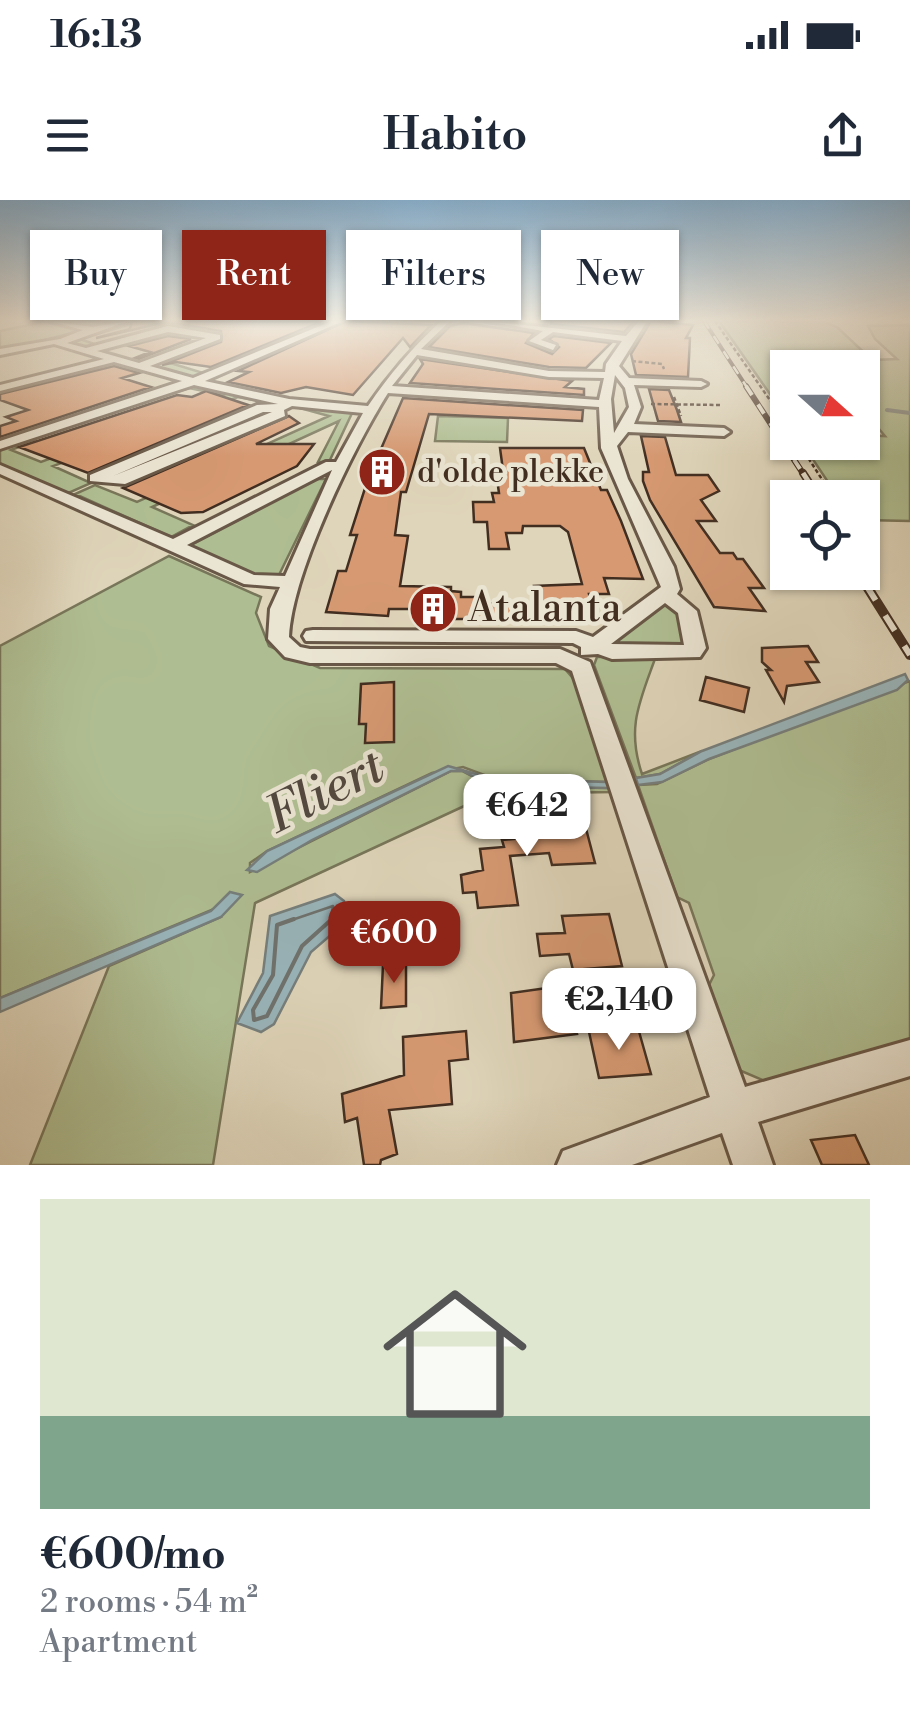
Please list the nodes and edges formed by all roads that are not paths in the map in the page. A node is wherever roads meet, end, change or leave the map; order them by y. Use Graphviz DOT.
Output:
graph roads {
  1 [pos="94,366"];
  2 [pos="142,366"];
  3 [pos="228,366"];
  4 [pos="401,366"];
  5 [pos="502,366"];
  6 [pos="613,366"];
  7 [pos="611,370"];
  8 [pos="194,380"];
  9 [pos="628,381"];
  10 [pos="701,384"];
  11 [pos="0,388"];
  12 [pos="382,389"];
  13 [pos="0,397"];
  14 [pos="294,400"];
  15 [pos="607,404"];
  16 [pos="276,409"];
  17 [pos="369,410"];
  18 [pos="626,428"];
  19 [pos="724,432"];
  20 [pos="1,445"];
  21 [pos="608,448"];
  22 [pos="0,469"];
  23 [pos="336,469"];
  24 [pos="174,545"];
  25 [pos="292,582"];
  26 [pos="667,595"];
  27 [pos="313,636"];
  28 [pos="596,644"];
  29 [pos="573,660"];
  30 [pos="910,1058"];
  31 [pos="734,1108"];
  32 [pos="577,1165"];
  33 [pos="753,1165"];
  1 -- 11 [label="street"];
  1 -- 13 [label="street"];
  2 -- 8 [label="street"];
  3 -- 8 [label="street"];
  4 -- 12 [label="street"];
  5 -- 7 [label="street"];
  6 -- 7 [label="street"];
  7 -- 9 [label="street"];
  7 -- 15 [label="street"];
  8 -- 14 [label="street"];
  8 -- 20 [label="street"];
  9 -- 10 [label="street"];
  9 -- 18 [label="street"];
  12 -- 15 [label="street"];
  12 -- 17 [label="street"];
  14 -- 16 [label="street"];
  14 -- 17 [label="street"];
  15 -- 21 [label="street"];
  16 -- 16 [label="street"];
  17 -- 23 [label="street"];
  18 -- 19 [label="street"];
  18 -- 21 [label="street"];
  21 -- 26 [label="street"];
  22 -- 24 [label="street"];
  23 -- 24 [label="street"];
  23 -- 25 [label="street"];
  24 -- 25 [label="street"];
  25 -- 29 [label="street"];
  26 -- 28 [label="street"];
  26 -- 28 [label="street"];
  27 -- 28 [label="street"];
  28 -- 29 [label="street"];
  29 -- 31 [label="street"];
  30 -- 31 [label="street"];
  31 -- 32 [label="street"];
  31 -- 33 [label="street"];
}
